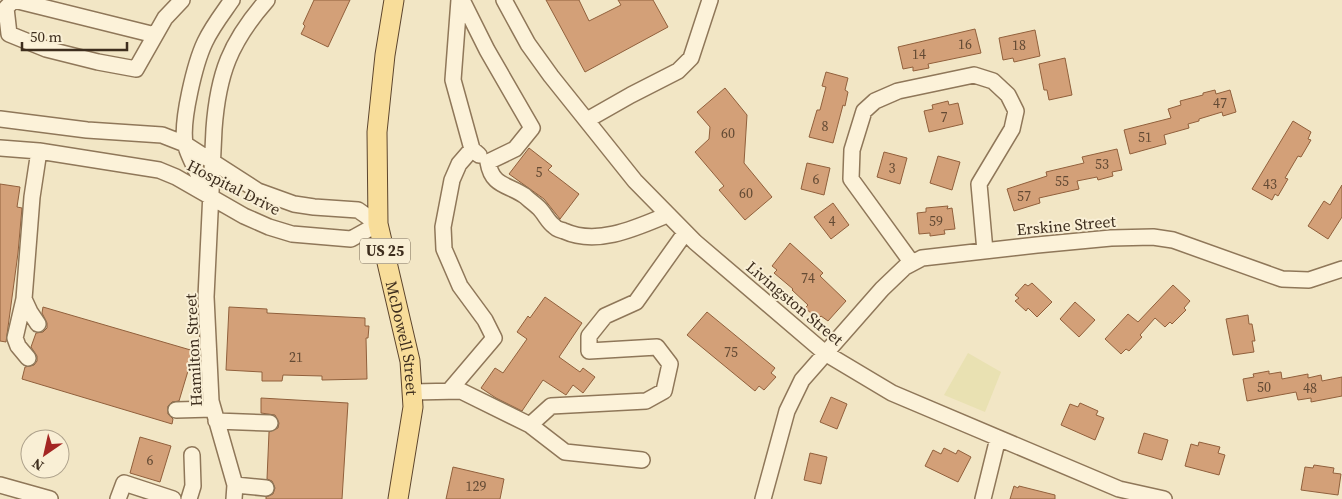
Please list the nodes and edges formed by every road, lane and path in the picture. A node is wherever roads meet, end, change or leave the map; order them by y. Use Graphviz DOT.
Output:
graph roads {
  1 [pos="182,0"];
  2 [pos="232,0"];
  3 [pos="267,0"];
  4 [pos="394,0"];
  5 [pos="460,0"];
  6 [pos="504,0"];
  7 [pos="710,0"];
  8 [pos="4,4"];
  9 [pos="155,35"];
  10 [pos="0,120"];
  11 [pos="586,120"];
  12 [pos="185,144"];
  13 [pos="0,148"];
  14 [pos="472,149"];
  15 [pos="39,151"];
  16 [pos="212,162"];
  17 [pos="488,162"];
  18 [pos="210,197"];
  19 [pos="667,214"];
  20 [pos="378,224"];
  21 [pos="686,233"];
  22 [pos="985,251"];
  23 [pos="912,263"];
  24 [pos="1342,269"];
  25 [pos="24,299"];
  26 [pos="38,324"];
  27 [pos="825,354"];
  28 [pos="28,358"];
  29 [pos="449,391"];
  30 [pos="412,392"];
  31 [pos="176,410"];
  32 [pos="215,415"];
  33 [pos="270,423"];
  34 [pos="530,425"];
  35 [pos="998,438"];
  36 [pos="192,455"];
  37 [pos="642,460"];
  38 [pos="266,488"];
  39 [pos="3,490"];
  40 [pos="234,492"];
  41 [pos="50,499"];
  42 [pos="118,499"];
  43 [pos="173,499"];
  44 [pos="189,499"];
  45 [pos="398,499"];
  46 [pos="763,499"];
  47 [pos="983,499"];
  48 [pos="1164,499"];
  1 -- 9 [label="street"];
  2 -- 12 [label="street"];
  3 -- 16 [label="street, Hamilton Street"];
  4 -- 20 [label="main road, McDowell Street / US 25"];
  5 -- 14 [label="street"];
  5 -- 17 [label="street"];
  6 -- 11 [label="street, Livingston Street"];
  7 -- 11 [label="street"];
  8 -- 9 [label="street"];
  8 -- 9 [label="street"];
  10 -- 12 [label="street, Hospital Drive"];
  11 -- 19 [label="street, Livingston Street"];
  12 -- 16 [label="street, Hospital Drive"];
  12 -- 18 [label="street"];
  13 -- 15 [label="street, Hospital Drive"];
  14 -- 17 [label="street"];
  14 -- 29 [label="street"];
  15 -- 18 [label="street, Hospital Drive"];
  15 -- 25 [label="street"];
  16 -- 18 [label="street, Hamilton Street"];
  16 -- 20 [label="street, Hospital Drive"];
  17 -- 19 [label="street"];
  18 -- 20 [label="street, Hospital Drive"];
  18 -- 32 [label="street, Hamilton Street"];
  19 -- 21 [label="street, Livingston Street"];
  20 -- 30 [label="main road, McDowell Street / US 25"];
  21 -- 27 [label="street, Livingston Street"];
  21 -- 34 [label="street"];
  22 -- 23 [label="street, Erskine Street"];
  22 -- 23 [label="street"];
  22 -- 24 [label="street, Erskine Street"];
  23 -- 27 [label="street, Erskine Street"];
  25 -- 26 [label="street"];
  25 -- 28 [label="street"];
  27 -- 35 [label="street, Livingston Street"];
  27 -- 46 [label="street, Erskine Street"];
  29 -- 30 [label="street"];
  29 -- 34 [label="street"];
  30 -- 45 [label="main road, McDowell Street / US 25"];
  31 -- 32 [label="street"];
  32 -- 33 [label="street"];
  32 -- 40 [label="street, Hamilton Street"];
  34 -- 37 [label="street"];
  35 -- 47 [label="street"];
  35 -- 48 [label="street, Livingston Street"];
  36 -- 44 [label="street"];
  38 -- 40 [label="street"];
  39 -- 41 [label="street"];
  42 -- 43 [label="street"];
}
